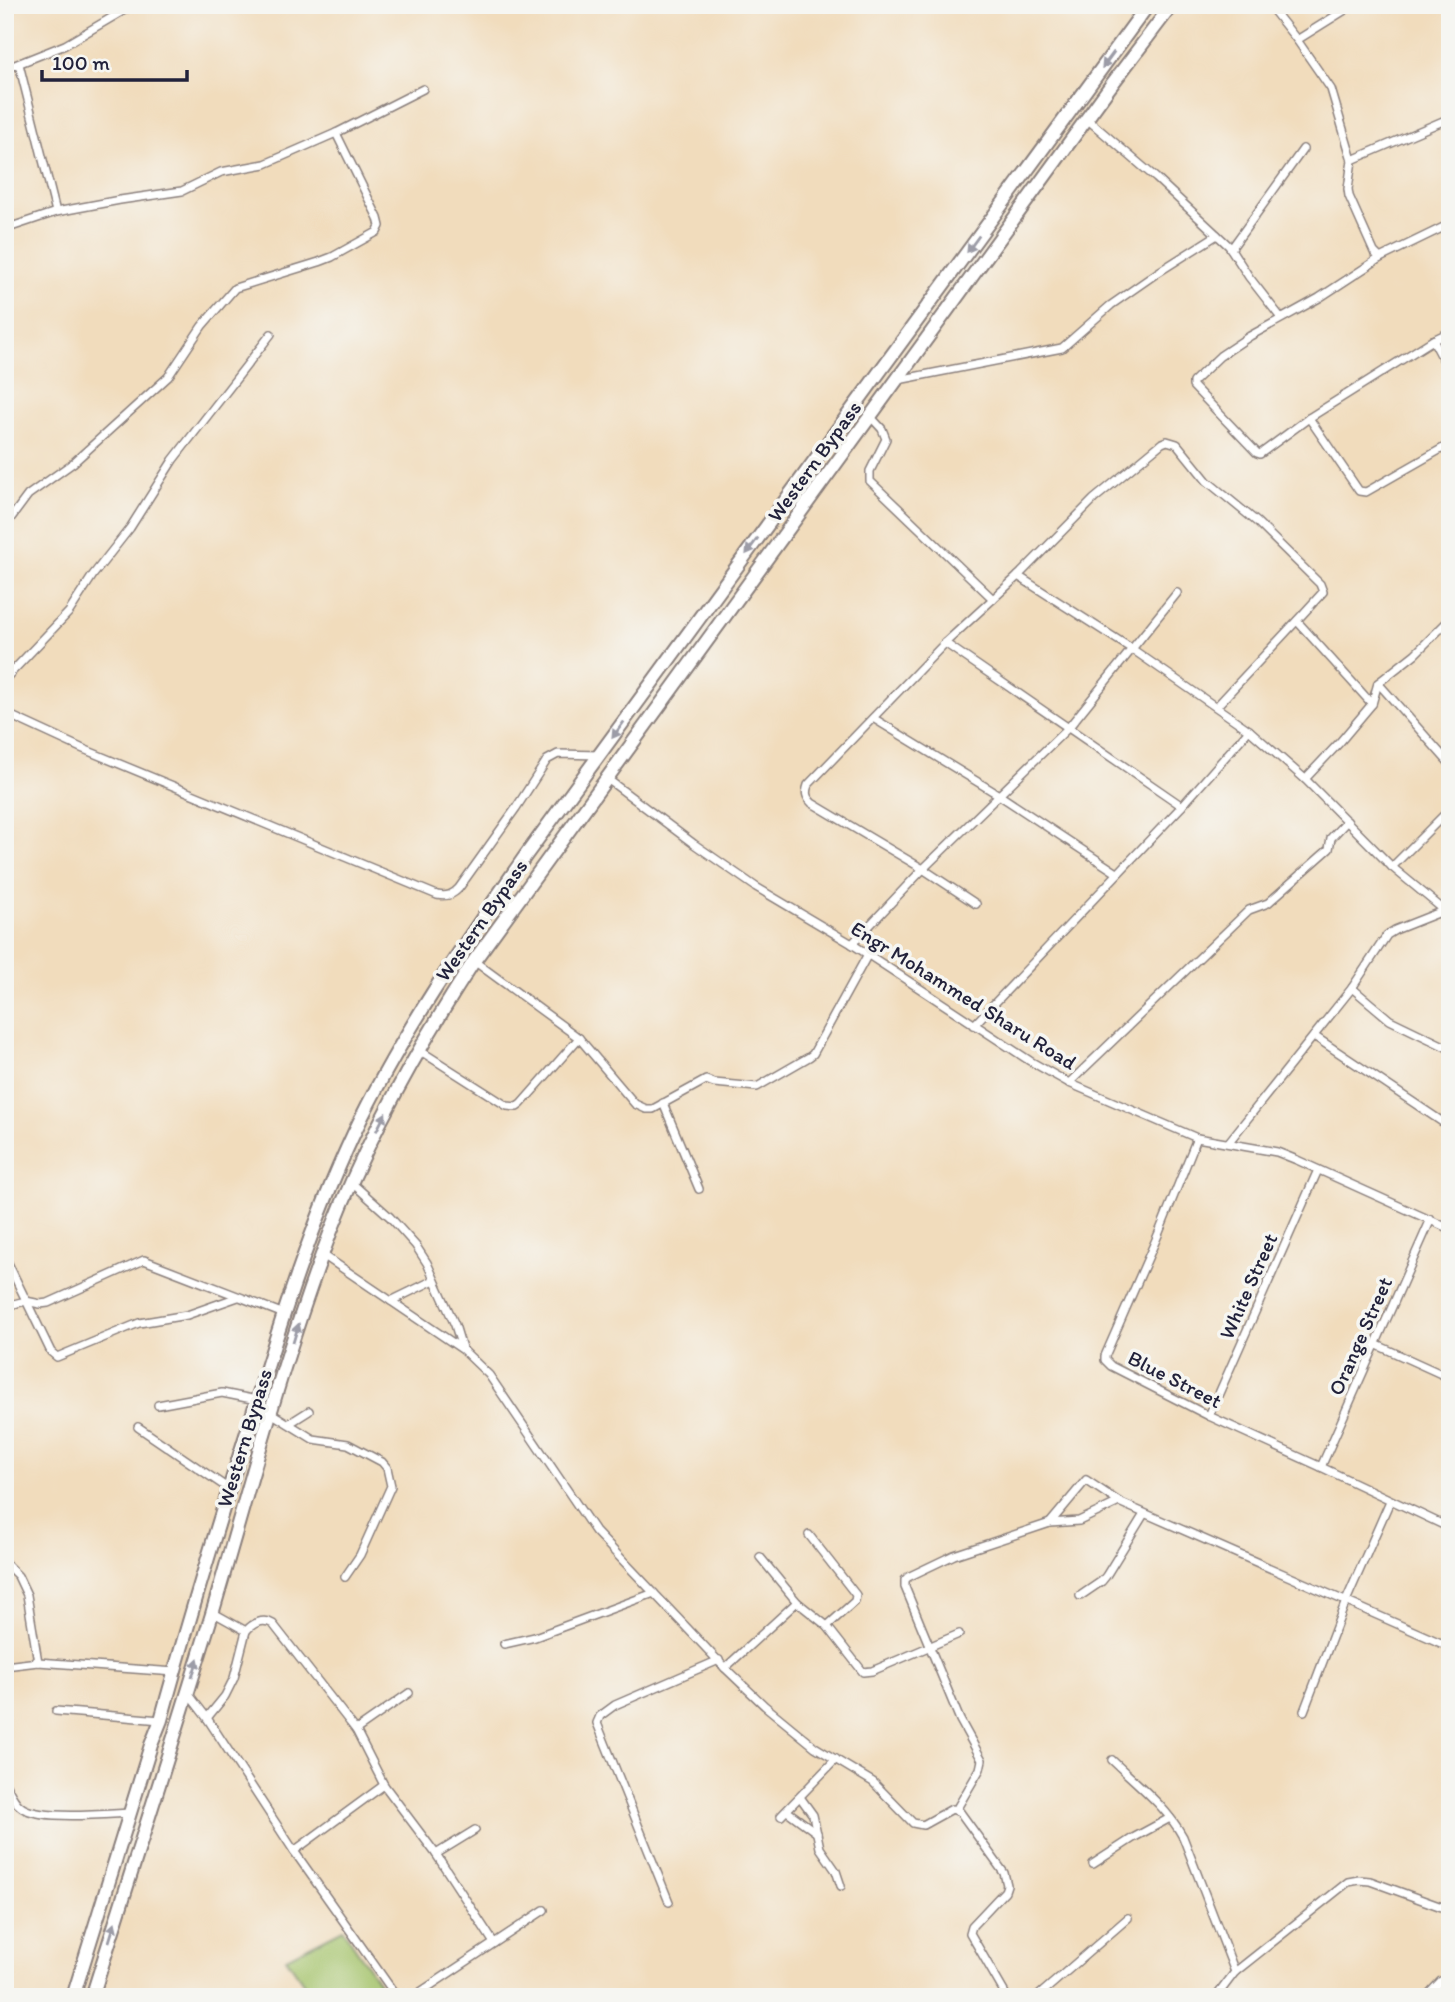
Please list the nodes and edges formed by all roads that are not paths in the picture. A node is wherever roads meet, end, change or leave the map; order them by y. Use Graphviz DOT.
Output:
graph roads {
  1 [pos="133,5"];
  2 [pos="1148,5"];
  3 [pos="1172,5"];
  4 [pos="1269,5"];
  5 [pos="1353,5"];
  6 [pos="1297,40"];
  7 [pos="19,64"];
  8 [pos="5,69"];
  9 [pos="423,89"];
  10 [pos="1450,118"];
  11 [pos="1087,119"];
  12 [pos="336,133"];
  13 [pos="1303,149"];
  14 [pos="1352,160"];
  15 [pos="56,212"];
  16 [pos="1450,224"];
  17 [pos="5,229"];
  18 [pos="1217,235"];
  19 [pos="1231,249"];
  20 [pos="1380,258"];
  21 [pos="1281,318"];
  22 [pos="1450,332"];
  23 [pos="271,334"];
  24 [pos="1433,340"];
  25 [pos="1450,372"];
  26 [pos="896,380"];
  27 [pos="870,416"];
  28 [pos="1309,418"];
  29 [pos="1450,444"];
  30 [pos="5,526"];
  31 [pos="1018,576"];
  32 [pos="1177,593"];
  33 [pos="993,599"];
  34 [pos="1450,620"];
  35 [pos="1297,621"];
  36 [pos="945,643"];
  37 [pos="1132,649"];
  38 [pos="5,679"];
  39 [pos="1378,683"];
  40 [pos="5,687"];
  41 [pos="1372,704"];
  42 [pos="1217,706"];
  43 [pos="6,713"];
  44 [pos="873,718"];
  45 [pos="1069,727"];
  46 [pos="1249,730"];
  47 [pos="600,755"];
  48 [pos="1450,764"];
  49 [pos="606,778"];
  50 [pos="1305,779"];
  51 [pos="999,796"];
  52 [pos="1182,806"];
  53 [pos="1450,809"];
  54 [pos="1347,821"];
  55 [pos="1392,867"];
  56 [pos="923,869"];
  57 [pos="1117,873"];
  58 [pos="976,904"];
  59 [pos="1447,913"];
  60 [pos="852,944"];
  61 [pos="868,954"];
  62 [pos="474,961"];
  63 [pos="1352,988"];
  64 [pos="974,1025"];
  65 [pos="1314,1036"];
  66 [pos="579,1038"];
  67 [pos="1450,1049"];
  68 [pos="419,1050"];
  69 [pos="1069,1083"];
  70 [pos="663,1104"];
  71 [pos="1450,1126"];
  72 [pos="1197,1138"];
  73 [pos="1228,1143"];
  74 [pos="1318,1170"];
  75 [pos="352,1183"];
  76 [pos="699,1189"];
  77 [pos="1431,1219"];
  78 [pos="1450,1228"];
  79 [pos="323,1255"];
  80 [pos="5,1257"];
  81 [pos="433,1280"];
  82 [pos="238,1297"];
  83 [pos="26,1301"];
  84 [pos="391,1301"];
  85 [pos="5,1306"];
  86 [pos="284,1314"];
  87 [pos="1375,1344"];
  88 [pos="462,1349"];
  89 [pos="1450,1378"];
  90 [pos="257,1399"];
  91 [pos="158,1405"];
  92 [pos="309,1411"];
  93 [pos="271,1413"];
  94 [pos="1209,1416"];
  95 [pos="290,1423"];
  96 [pos="138,1427"];
  97 [pos="1321,1466"];
  98 [pos="229,1489"];
  99 [pos="1390,1501"];
  100 [pos="1119,1502"];
  101 [pos="222,1513"];
  102 [pos="1144,1514"];
  103 [pos="239,1518"];
  104 [pos="1050,1523"];
  105 [pos="1450,1528"];
  106 [pos="809,1535"];
  107 [pos="760,1557"];
  108 [pos="5,1563"];
  109 [pos="345,1577"];
  110 [pos="654,1593"];
  111 [pos="1080,1596"];
  112 [pos="1346,1601"];
  113 [pos="797,1602"];
  114 [pos="212,1612"];
  115 [pos="827,1626"];
  116 [pos="246,1631"];
  117 [pos="959,1634"];
  118 [pos="504,1644"];
  119 [pos="931,1646"];
  120 [pos="1450,1647"];
  121 [pos="719,1660"];
  122 [pos="38,1662"];
  123 [pos="5,1666"];
  124 [pos="725,1668"];
  125 [pos="174,1672"];
  126 [pos="187,1692"];
  127 [pos="409,1693"];
  128 [pos="1304,1710"];
  129 [pos="56,1711"];
  130 [pos="207,1718"];
  131 [pos="161,1720"];
  132 [pos="356,1730"];
  133 [pos="836,1759"];
  134 [pos="1112,1760"];
  135 [pos="5,1783"];
  136 [pos="384,1785"];
  137 [pos="800,1797"];
  138 [pos="956,1810"];
  139 [pos="130,1813"];
  140 [pos="1170,1818"];
  141 [pos="475,1830"];
  142 [pos="817,1833"];
  143 [pos="294,1851"];
  144 [pos="436,1854"];
  145 [pos="1093,1864"];
  146 [pos="841,1886"];
  147 [pos="668,1902"];
  148 [pos="544,1910"];
  149 [pos="1450,1910"];
  150 [pos="1128,1918"];
  151 [pos="494,1943"];
  152 [pos="1235,1972"];
  153 [pos="1450,1978"];
  154 [pos="73,1997"];
  155 [pos="92,1997"];
  156 [pos="397,1997"];
  157 [pos="413,1997"];
  158 [pos="1007,1997"];
  159 [pos="1037,1997"];
  160 [pos="1216,1997"];
  161 [pos="1426,1997"];
  1 -- 7 [label="street"];
  2 -- 47 [label="main road, Western Bypass, one-way"];
  3 -- 11 [label="main road, Western Bypass"];
  4 -- 6 [label="street"];
  5 -- 6 [label="street"];
  6 -- 14 [label="street"];
  7 -- 8 [label="street"];
  7 -- 15 [label="street"];
  9 -- 12 [label="street"];
  10 -- 14 [label="street"];
  11 -- 18 [label="street"];
  11 -- 26 [label="main road, Western Bypass"];
  12 -- 15 [label="street"];
  12 -- 30 [label="street"];
  13 -- 19 [label="street"];
  14 -- 20 [label="street"];
  15 -- 17 [label="street"];
  16 -- 20 [label="street"];
  18 -- 19 [label="street"];
  18 -- 26 [label="street"];
  19 -- 21 [label="street"];
  20 -- 21 [label="street"];
  21 -- 28 [label="street"];
  22 -- 24 [label="street"];
  23 -- 38 [label="street"];
  24 -- 25 [label="street"];
  24 -- 28 [label="street"];
  26 -- 27 [label="main road, Western Bypass"];
  27 -- 33 [label="street"];
  27 -- 49 [label="main road, Western Bypass"];
  28 -- 29 [label="street"];
  31 -- 33 [label="street"];
  31 -- 35 [label="street"];
  31 -- 37 [label="street"];
  32 -- 37 [label="street"];
  33 -- 36 [label="street"];
  34 -- 39 [label="street"];
  35 -- 41 [label="street"];
  35 -- 42 [label="street"];
  36 -- 44 [label="street"];
  36 -- 45 [label="street"];
  37 -- 42 [label="street"];
  37 -- 45 [label="street"];
  39 -- 41 [label="street"];
  39 -- 48 [label="street"];
  40 -- 43 [label="street"];
  41 -- 50 [label="street"];
  42 -- 46 [label="street"];
  43 -- 47 [label="street"];
  44 -- 51 [label="street"];
  44 -- 56 [label="street"];
  45 -- 51 [label="street"];
  45 -- 52 [label="street"];
  46 -- 50 [label="street"];
  46 -- 52 [label="street"];
  47 -- 86 [label="main road, Western Bypass"];
  49 -- 60 [label="street, Engr Mohammed Sharu Road"];
  49 -- 62 [label="main road, Western Bypass"];
  50 -- 54 [label="street"];
  51 -- 56 [label="street"];
  51 -- 57 [label="street"];
  52 -- 57 [label="street"];
  53 -- 55 [label="street"];
  54 -- 55 [label="street"];
  54 -- 69 [label="street"];
  55 -- 59 [label="street"];
  56 -- 58 [label="street"];
  56 -- 60 [label="street"];
  57 -- 64 [label="street"];
  59 -- 63 [label="street"];
  60 -- 61 [label="street, Engr Mohammed Sharu Road"];
  61 -- 64 [label="street, Engr Mohammed Sharu Road"];
  61 -- 70 [label="street"];
  62 -- 66 [label="street"];
  62 -- 68 [label="main road, Western Bypass"];
  63 -- 65 [label="street"];
  63 -- 67 [label="street"];
  64 -- 69 [label="street, Engr Mohammed Sharu Road"];
  65 -- 71 [label="street"];
  65 -- 73 [label="street"];
  66 -- 68 [label="street"];
  66 -- 70 [label="street"];
  75 -- 68 [label="main road, Western Bypass, one-way"];
  69 -- 72 [label="street, Engr Mohammed Sharu Road"];
  70 -- 76 [label="street"];
  72 -- 73 [label="street, Engr Mohammed Sharu Road"];
  72 -- 94 [label="street, Blue Street"];
  73 -- 74 [label="street, Engr Mohammed Sharu Road"];
  74 -- 77 [label="street, Engr Mohammed Sharu Road"];
  74 -- 94 [label="street, White Street"];
  75 -- 79 [label="main road, Western Bypass"];
  75 -- 81 [label="street"];
  77 -- 78 [label="street, Engr Mohammed Sharu Road"];
  77 -- 87 [label="street, Orange Street"];
  79 -- 84 [label="street"];
  93 -- 79 [label="main road, Western Bypass, one-way"];
  80 -- 83 [label="street"];
  81 -- 84 [label="street"];
  81 -- 88 [label="street"];
  82 -- 83 [label="street"];
  82 -- 83 [label="street"];
  82 -- 86 [label="street"];
  83 -- 85 [label="street"];
  84 -- 88 [label="street"];
  86 -- 90 [label="main road, Western Bypass"];
  87 -- 89 [label="street"];
  87 -- 97 [label="street, Orange Street"];
  88 -- 110 [label="street"];
  90 -- 91 [label="street"];
  90 -- 98 [label="main road, Western Bypass"];
  92 -- 95 [label="street"];
  93 -- 95 [label="street"];
  93 -- 103 [label="main road, Western Bypass"];
  94 -- 97 [label="street, Blue Street"];
  95 -- 109 [label="street"];
  96 -- 98 [label="street"];
  97 -- 99 [label="street, Blue Street"];
  98 -- 101 [label="main road, Western Bypass"];
  99 -- 105 [label="street, Blue Street"];
  99 -- 112 [label="street"];
  100 -- 102 [label="street"];
  100 -- 104 [label="street"];
  100 -- 104 [label="street"];
  101 -- 103 [label="main road"];
  101 -- 125 [label="main road, Western Bypass"];
  102 -- 111 [label="street"];
  102 -- 112 [label="street"];
  103 -- 114 [label="main road, Western Bypass"];
  104 -- 119 [label="street"];
  106 -- 115 [label="street"];
  107 -- 113 [label="street"];
  108 -- 122 [label="street"];
  110 -- 118 [label="street"];
  110 -- 121 [label="street"];
  112 -- 120 [label="street"];
  112 -- 128 [label="street"];
  113 -- 115 [label="street"];
  113 -- 124 [label="street"];
  114 -- 116 [label="street"];
  126 -- 114 [label="main road, Western Bypass, one-way"];
  115 -- 119 [label="street"];
  116 -- 130 [label="street"];
  116 -- 132 [label="street"];
  117 -- 119 [label="street"];
  119 -- 138 [label="street"];
  121 -- 124 [label="street"];
  121 -- 147 [label="street"];
  122 -- 123 [label="street"];
  122 -- 125 [label="street"];
  124 -- 133 [label="street"];
  125 -- 131 [label="main road, Western Bypass"];
  126 -- 130 [label="street"];
  155 -- 126 [label="main road, Western Bypass, one-way"];
  127 -- 132 [label="street"];
  129 -- 131 [label="street"];
  130 -- 143 [label="street"];
  131 -- 139 [label="main road, Western Bypass"];
  132 -- 136 [label="street"];
  133 -- 137 [label="street"];
  133 -- 138 [label="street"];
  134 -- 140 [label="street"];
  135 -- 139 [label="street"];
  136 -- 143 [label="street"];
  136 -- 144 [label="street"];
  137 -- 142 [label="street"];
  137 -- 142 [label="street"];
  138 -- 158 [label="street"];
  139 -- 154 [label="main road, Western Bypass"];
  140 -- 145 [label="street"];
  140 -- 152 [label="street"];
  141 -- 144 [label="street"];
  142 -- 146 [label="street"];
  143 -- 156 [label="street"];
  144 -- 151 [label="street"];
  148 -- 151 [label="street"];
  149 -- 152 [label="street"];
  150 -- 159 [label="street"];
  151 -- 157 [label="street"];
  152 -- 160 [label="street"];
  153 -- 161 [label="street"];
}
